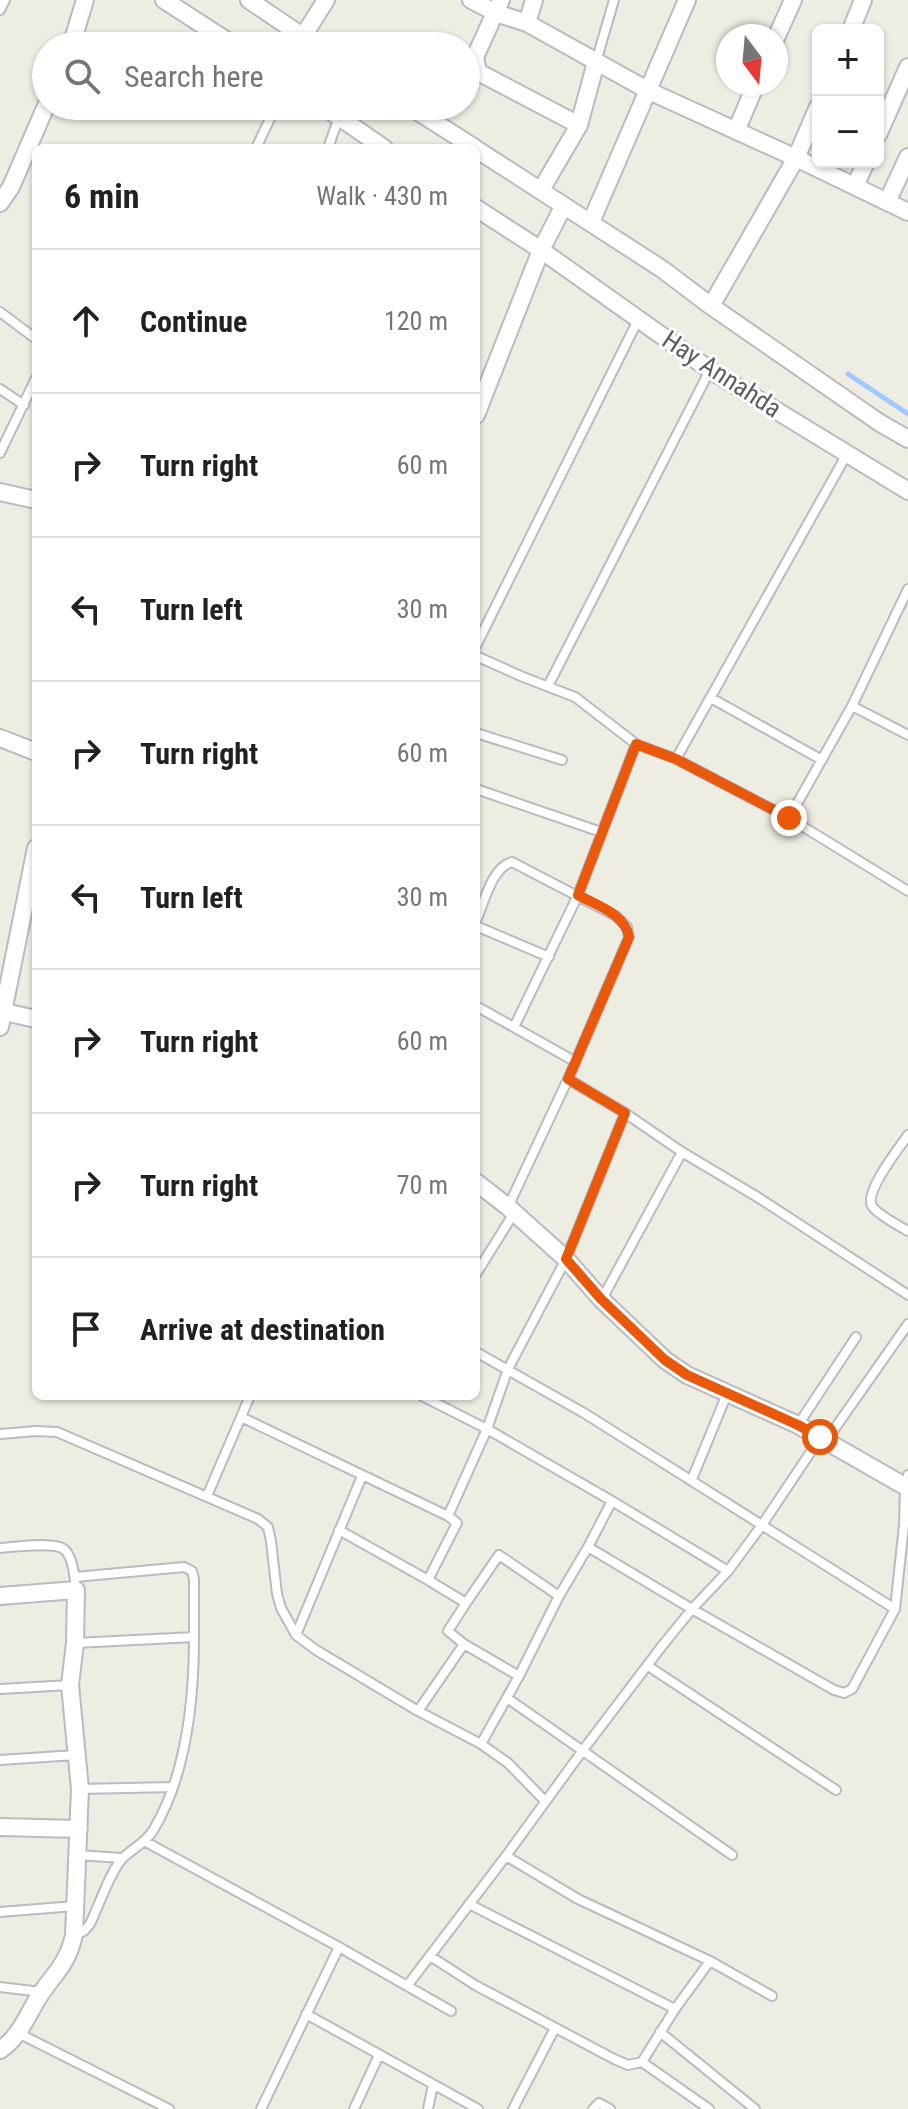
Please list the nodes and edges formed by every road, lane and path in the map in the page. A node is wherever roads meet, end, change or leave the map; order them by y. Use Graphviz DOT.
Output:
graph roads {
  1 [pos="5,0"];
  2 [pos="85,0"];
  3 [pos="164,0"];
  4 [pos="249,0"];
  5 [pos="326,0"];
  6 [pos="471,0"];
  7 [pos="534,0"];
  8 [pos="614,0"];
  9 [pos="687,0"];
  10 [pos="793,0"];
  11 [pos="863,0"];
  12 [pos="498,6"];
  13 [pos="0,10"];
  14 [pos="527,23"];
  15 [pos="782,24"];
  16 [pos="853,24"];
  17 [pos="75,32"];
  18 [pos="213,32"];
  19 [pos="291,32"];
  20 [pos="310,32"];
  21 [pos="480,46"];
  22 [pos="596,62"];
  23 [pos="908,67"];
  24 [pos="480,73"];
  25 [pos="649,91"];
  26 [pos="751,96"];
  27 [pos="39,120"];
  28 [pos="269,120"];
  29 [pos="338,120"];
  30 [pos="343,120"];
  31 [pos="431,120"];
  32 [pos="812,121"];
  33 [pos="884,121"];
  34 [pos="579,125"];
  35 [pos="736,131"];
  36 [pos="258,144"];
  37 [pos="329,144"];
  38 [pos="378,144"];
  39 [pos="469,144"];
  40 [pos="480,151"];
  41 [pos="908,157"];
  42 [pos="796,158"];
  43 [pos="863,168"];
  44 [pos="5,185"];
  45 [pos="855,186"];
  46 [pos="541,190"];
  47 [pos="887,202"];
  48 [pos="0,203"];
  49 [pos="563,207"];
  50 [pos="480,211"];
  51 [pos="908,212"];
  52 [pos="591,222"];
  53 [pos="541,250"];
  54 [pos="711,306"];
  55 [pos="0,312"];
  56 [pos="639,318"];
  57 [pos="32,336"];
  58 [pos="710,370"];
  59 [pos="32,387"];
  60 [pos="0,389"];
  61 [pos="24,405"];
  62 [pos="480,405"];
  63 [pos="908,439"];
  64 [pos="0,453"];
  65 [pos="847,454"];
  66 [pos="908,491"];
  67 [pos="0,492"];
  68 [pos="32,499"];
  69 [pos="908,589"];
  70 [pos="480,638"];
  71 [pos="480,658"];
  72 [pos="548,686"];
  73 [pos="711,698"];
  74 [pos="852,706"];
  75 [pos="480,734"];
  76 [pos="908,735"];
  77 [pos="0,738"];
  78 [pos="636,744"];
  79 [pos="32,750"];
  80 [pos="676,759"];
  81 [pos="562,760"];
  82 [pos="822,760"];
  83 [pos="480,790"];
  84 [pos="789,818"];
  85 [pos="601,832"];
  86 [pos="32,867"];
  87 [pos="908,891"];
  88 [pos="578,895"];
  89 [pos="480,914"];
  90 [pos="480,926"];
  91 [pos="549,957"];
  92 [pos="480,1008"];
  93 [pos="1,1017"];
  94 [pos="32,1019"];
  95 [pos="514,1027"];
  96 [pos="576,1062"];
  97 [pos="568,1079"];
  98 [pos="625,1113"];
  99 [pos="908,1135"];
  100 [pos="682,1152"];
  101 [pos="480,1185"];
  102 [pos="512,1210"];
  103 [pos="908,1231"];
  104 [pos="566,1259"];
  105 [pos="480,1267"];
  106 [pos="908,1295"];
  107 [pos="601,1299"];
  108 [pos="908,1324"];
  109 [pos="856,1337"];
  110 [pos="480,1354"];
  111 [pos="508,1369"];
  112 [pos="727,1394"];
  113 [pos="248,1400"];
  114 [pos="430,1400"];
  115 [pos="241,1417"];
  116 [pos="798,1425"];
  117 [pos="487,1429"];
  118 [pos="0,1434"];
  119 [pos="823,1439"];
  120 [pos="362,1476"];
  121 [pos="692,1479"];
  122 [pos="907,1483"];
  123 [pos="207,1496"];
  124 [pos="612,1501"];
  125 [pos="448,1516"];
  126 [pos="762,1525"];
  127 [pos="339,1530"];
  128 [pos="0,1547"];
  129 [pos="588,1547"];
  130 [pos="728,1571"];
  131 [pos="428,1580"];
  132 [pos="76,1583"];
  133 [pos="0,1596"];
  134 [pos="559,1596"];
  135 [pos="466,1603"];
  136 [pos="692,1609"];
  137 [pos="895,1609"];
  138 [pos="296,1635"];
  139 [pos="194,1637"];
  140 [pos="75,1643"];
  141 [pos="464,1644"];
  142 [pos="648,1666"];
  143 [pos="519,1676"];
  144 [pos="70,1685"];
  145 [pos="0,1689"];
  146 [pos="507,1698"];
  147 [pos="418,1711"];
  148 [pos="481,1744"];
  149 [pos="583,1750"];
  150 [pos="77,1755"];
  151 [pos="0,1760"];
  152 [pos="173,1787"];
  153 [pos="80,1789"];
  154 [pos="836,1790"];
  155 [pos="545,1801"];
  156 [pos="0,1827"];
  157 [pos="79,1829"];
  158 [pos="146,1842"];
  159 [pos="78,1855"];
  160 [pos="732,1855"];
  161 [pos="506,1856"];
  162 [pos="122,1858"];
  163 [pos="469,1904"];
  164 [pos="75,1906"];
  165 [pos="0,1912"];
  166 [pos="74,1935"];
  167 [pos="339,1947"];
  168 [pos="430,1956"];
  169 [pos="710,1961"];
  170 [pos="407,1986"];
  171 [pos="0,1987"];
  172 [pos="42,1992"];
  173 [pos="772,1996"];
  174 [pos="675,2009"];
  175 [pos="451,2011"];
  176 [pos="306,2014"];
  177 [pos="555,2028"];
  178 [pos="660,2032"];
  179 [pos="18,2033"];
  180 [pos="0,2050"];
  181 [pos="379,2055"];
  182 [pos="642,2062"];
  183 [pos="433,2085"];
  184 [pos="169,2109"];
  185 [pos="261,2109"];
  186 [pos="354,2109"];
  187 [pos="428,2109"];
  188 [pos="478,2109"];
  189 [pos="513,2109"];
  190 [pos="593,2109"];
  191 [pos="610,2109"];
  192 [pos="709,2109"];
  193 [pos="755,2109"];
  1 -- 13 [label="lane"];
  2 -- 17 [label="street"];
  3 -- 18 [label="street"];
  4 -- 19 [label="street"];
  5 -- 20 [label="street"];
  6 -- 12 [label="street"];
  7 -- 14 [label="street"];
  8 -- 22 [label="lane"];
  9 -- 25 [label="street"];
  10 -- 15 [label="street"];
  11 -- 16 [label="street"];
  12 -- 14 [label="street"];
  12 -- 21 [label="street"];
  14 -- 22 [label="street"];
  22 -- 25 [label="street"];
  22 -- 34 [label="street"];
  23 -- 33 [label="street"];
  24 -- 34 [label="street"];
  25 -- 35 [label="street"];
  25 -- 52 [label="street"];
  26 -- 35 [label="street"];
  27 -- 44 [label="street"];
  28 -- 36 [label="lane"];
  29 -- 37 [label="lane"];
  30 -- 38 [label="street"];
  31 -- 39 [label="street, Hay Annahda"];
  32 -- 42 [label="street"];
  34 -- 46 [label="street"];
  35 -- 42 [label="street"];
  40 -- 46 [label="street, Hay Annahda"];
  41 -- 47 [label="street"];
  42 -- 45 [label="street"];
  42 -- 54 [label="street"];
  43 -- 45 [label="street"];
  44 -- 48 [label="street"];
  45 -- 47 [label="street"];
  46 -- 49 [label="street, Hay Annahda"];
  47 -- 51 [label="street"];
  49 -- 52 [label="street, Hay Annahda"];
  49 -- 53 [label="street"];
  50 -- 53 [label="street, Hay Annahda"];
  52 -- 54 [label="street, Hay Annahda"];
  53 -- 56 [label="street, Hay Annahda"];
  53 -- 62 [label="street"];
  54 -- 63 [label="street, Hay Annahda"];
  55 -- 57 [label="lane"];
  56 -- 58 [label="street, Hay Annahda"];
  56 -- 70 [label="lane"];
  58 -- 65 [label="street, Hay Annahda"];
  58 -- 72 [label="lane"];
  59 -- 61 [label="lane"];
  60 -- 61 [label="lane"];
  61 -- 64 [label="lane"];
  65 -- 66 [label="street, Hay Annahda"];
  65 -- 73 [label="lane"];
  67 -- 68 [label="street"];
  69 -- 74 [label="lane"];
  71 -- 72 [label="lane"];
  72 -- 78 [label="lane"];
  73 -- 80 [label="lane"];
  73 -- 82 [label="lane"];
  74 -- 76 [label="lane"];
  74 -- 82 [label="lane"];
  75 -- 81 [label="lane"];
  77 -- 79 [label="street"];
  78 -- 80 [label="lane"];
  78 -- 85 [label="lane"];
  80 -- 84 [label="lane"];
  82 -- 84 [label="lane"];
  83 -- 85 [label="lane"];
  84 -- 87 [label="lane"];
  85 -- 88 [label="lane"];
  86 -- 93 [label="street"];
  88 -- 89 [label="lane"];
  88 -- 91 [label="lane"];
  88 -- 96 [label="lane"];
  90 -- 91 [label="lane"];
  91 -- 95 [label="lane"];
  92 -- 95 [label="lane"];
  93 -- 94 [label="street"];
  95 -- 96 [label="lane"];
  96 -- 97 [label="lane"];
  97 -- 98 [label="lane"];
  97 -- 102 [label="lane"];
  98 -- 100 [label="lane"];
  98 -- 104 [label="lane"];
  99 -- 103 [label="lane"];
  100 -- 106 [label="lane"];
  100 -- 107 [label="lane"];
  101 -- 102 [label="street"];
  102 -- 104 [label="street"];
  102 -- 105 [label="lane"];
  104 -- 107 [label="street"];
  104 -- 111 [label="lane"];
  107 -- 112 [label="street"];
  108 -- 119 [label="lane"];
  109 -- 116 [label="lane"];
  110 -- 111 [label="lane"];
  111 -- 117 [label="lane"];
  111 -- 121 [label="lane"];
  112 -- 116 [label="street"];
  112 -- 121 [label="lane"];
  113 -- 115 [label="lane"];
  114 -- 117 [label="lane"];
  115 -- 120 [label="lane"];
  115 -- 123 [label="lane"];
  116 -- 119 [label="street"];
  117 -- 124 [label="lane"];
  117 -- 125 [label="lane"];
  118 -- 123 [label="lane"];
  119 -- 122 [label="street"];
  119 -- 126 [label="lane"];
  120 -- 125 [label="lane"];
  120 -- 127 [label="lane"];
  121 -- 126 [label="lane"];
  122 -- 137 [label="lane"];
  123 -- 138 [label="lane"];
  124 -- 129 [label="lane"];
  124 -- 130 [label="lane"];
  125 -- 131 [label="lane"];
  126 -- 130 [label="lane"];
  126 -- 137 [label="lane"];
  127 -- 131 [label="lane"];
  127 -- 138 [label="lane"];
  128 -- 132 [label="lane"];
  129 -- 134 [label="lane"];
  129 -- 136 [label="lane"];
  130 -- 136 [label="lane"];
  131 -- 135 [label="lane"];
  132 -- 133 [label="street"];
  132 -- 139 [label="lane"];
  132 -- 140 [label="street"];
  134 -- 135 [label="lane"];
  134 -- 143 [label="lane"];
  135 -- 141 [label="lane"];
  136 -- 137 [label="lane"];
  136 -- 142 [label="lane"];
  138 -- 147 [label="lane"];
  139 -- 140 [label="lane"];
  139 -- 152 [label="lane"];
  140 -- 144 [label="street"];
  141 -- 143 [label="lane"];
  141 -- 147 [label="lane"];
  142 -- 149 [label="lane"];
  142 -- 154 [label="lane"];
  143 -- 146 [label="lane"];
  144 -- 145 [label="lane"];
  144 -- 150 [label="street"];
  146 -- 148 [label="lane"];
  146 -- 149 [label="lane"];
  147 -- 148 [label="lane"];
  148 -- 155 [label="lane"];
  149 -- 155 [label="lane"];
  149 -- 160 [label="lane"];
  150 -- 151 [label="lane"];
  150 -- 153 [label="street"];
  152 -- 153 [label="lane"];
  152 -- 158 [label="lane"];
  153 -- 157 [label="street"];
  155 -- 161 [label="lane"];
  156 -- 157 [label="street"];
  157 -- 159 [label="street"];
  158 -- 162 [label="lane"];
  158 -- 167 [label="lane"];
  159 -- 162 [label="lane"];
  159 -- 164 [label="street"];
  161 -- 163 [label="lane"];
  161 -- 169 [label="lane"];
  162 -- 166 [label="lane"];
  163 -- 168 [label="lane"];
  163 -- 174 [label="lane"];
  164 -- 165 [label="lane"];
  164 -- 166 [label="street"];
  166 -- 172 [label="street"];
  167 -- 170 [label="lane"];
  167 -- 176 [label="lane"];
  168 -- 170 [label="lane"];
  168 -- 177 [label="lane"];
  169 -- 173 [label="lane"];
  169 -- 174 [label="lane"];
  170 -- 175 [label="lane"];
  171 -- 172 [label="lane"];
  172 -- 179 [label="street"];
  174 -- 178 [label="lane"];
  176 -- 181 [label="lane"];
  176 -- 185 [label="lane"];
  177 -- 182 [label="lane"];
  177 -- 189 [label="lane"];
  178 -- 182 [label="lane"];
  178 -- 193 [label="lane"];
  179 -- 180 [label="street"];
  179 -- 184 [label="lane"];
  181 -- 183 [label="lane"];
  181 -- 186 [label="lane"];
  182 -- 192 [label="lane"];
  183 -- 187 [label="lane"];
  183 -- 188 [label="lane"];
  190 -- 191 [label="lane"];
}
